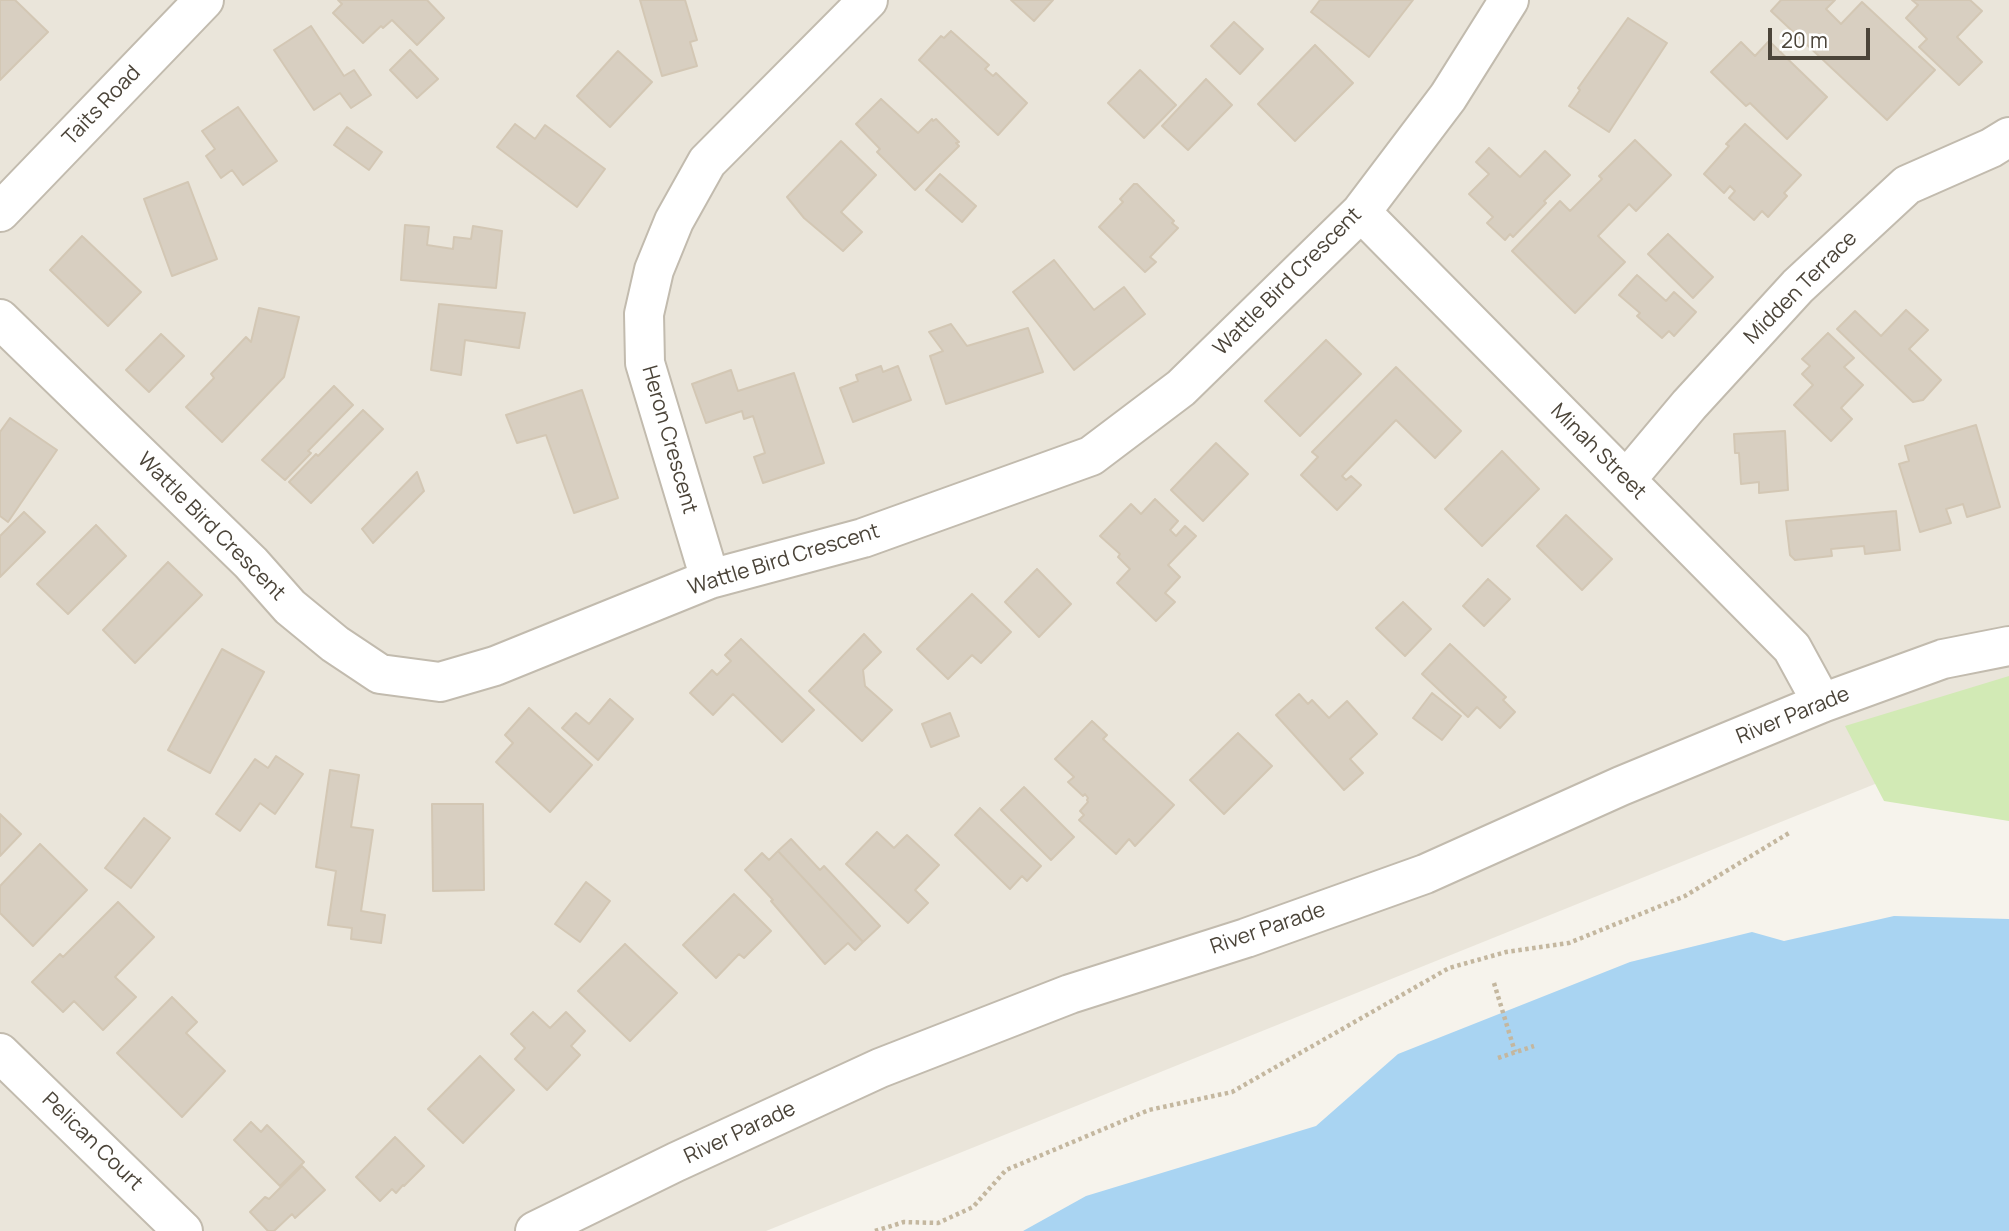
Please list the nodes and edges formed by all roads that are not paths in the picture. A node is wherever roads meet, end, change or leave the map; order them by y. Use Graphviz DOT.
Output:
graph roads {
  1 [pos="204,0"];
  2 [pos="868,0"];
  3 [pos="1509,0"];
  4 [pos="2009,137"];
  5 [pos="0,212"];
  6 [pos="1361,212"];
  7 [pos="0,319"];
  8 [pos="1626,480"];
  9 [pos="710,579"];
  10 [pos="2009,646"];
  11 [pos="1822,703"];
  12 [pos="0,1054"];
  13 [pos="183,1231"];
  14 [pos="535,1231"];
  1 -- 5 [label="street, Taits Road"];
  2 -- 9 [label="street, Heron Crescent"];
  3 -- 6 [label="street, Wattle Bird Crescent"];
  4 -- 8 [label="street, Midden Terrace"];
  6 -- 8 [label="street, Minah Street"];
  6 -- 9 [label="street, Wattle Bird Crescent"];
  7 -- 9 [label="street, Wattle Bird Crescent"];
  8 -- 11 [label="street, Minah Street"];
  10 -- 11 [label="street, River Parade"];
  11 -- 14 [label="street, River Parade"];
  12 -- 13 [label="street, Pelican Court"];
}
